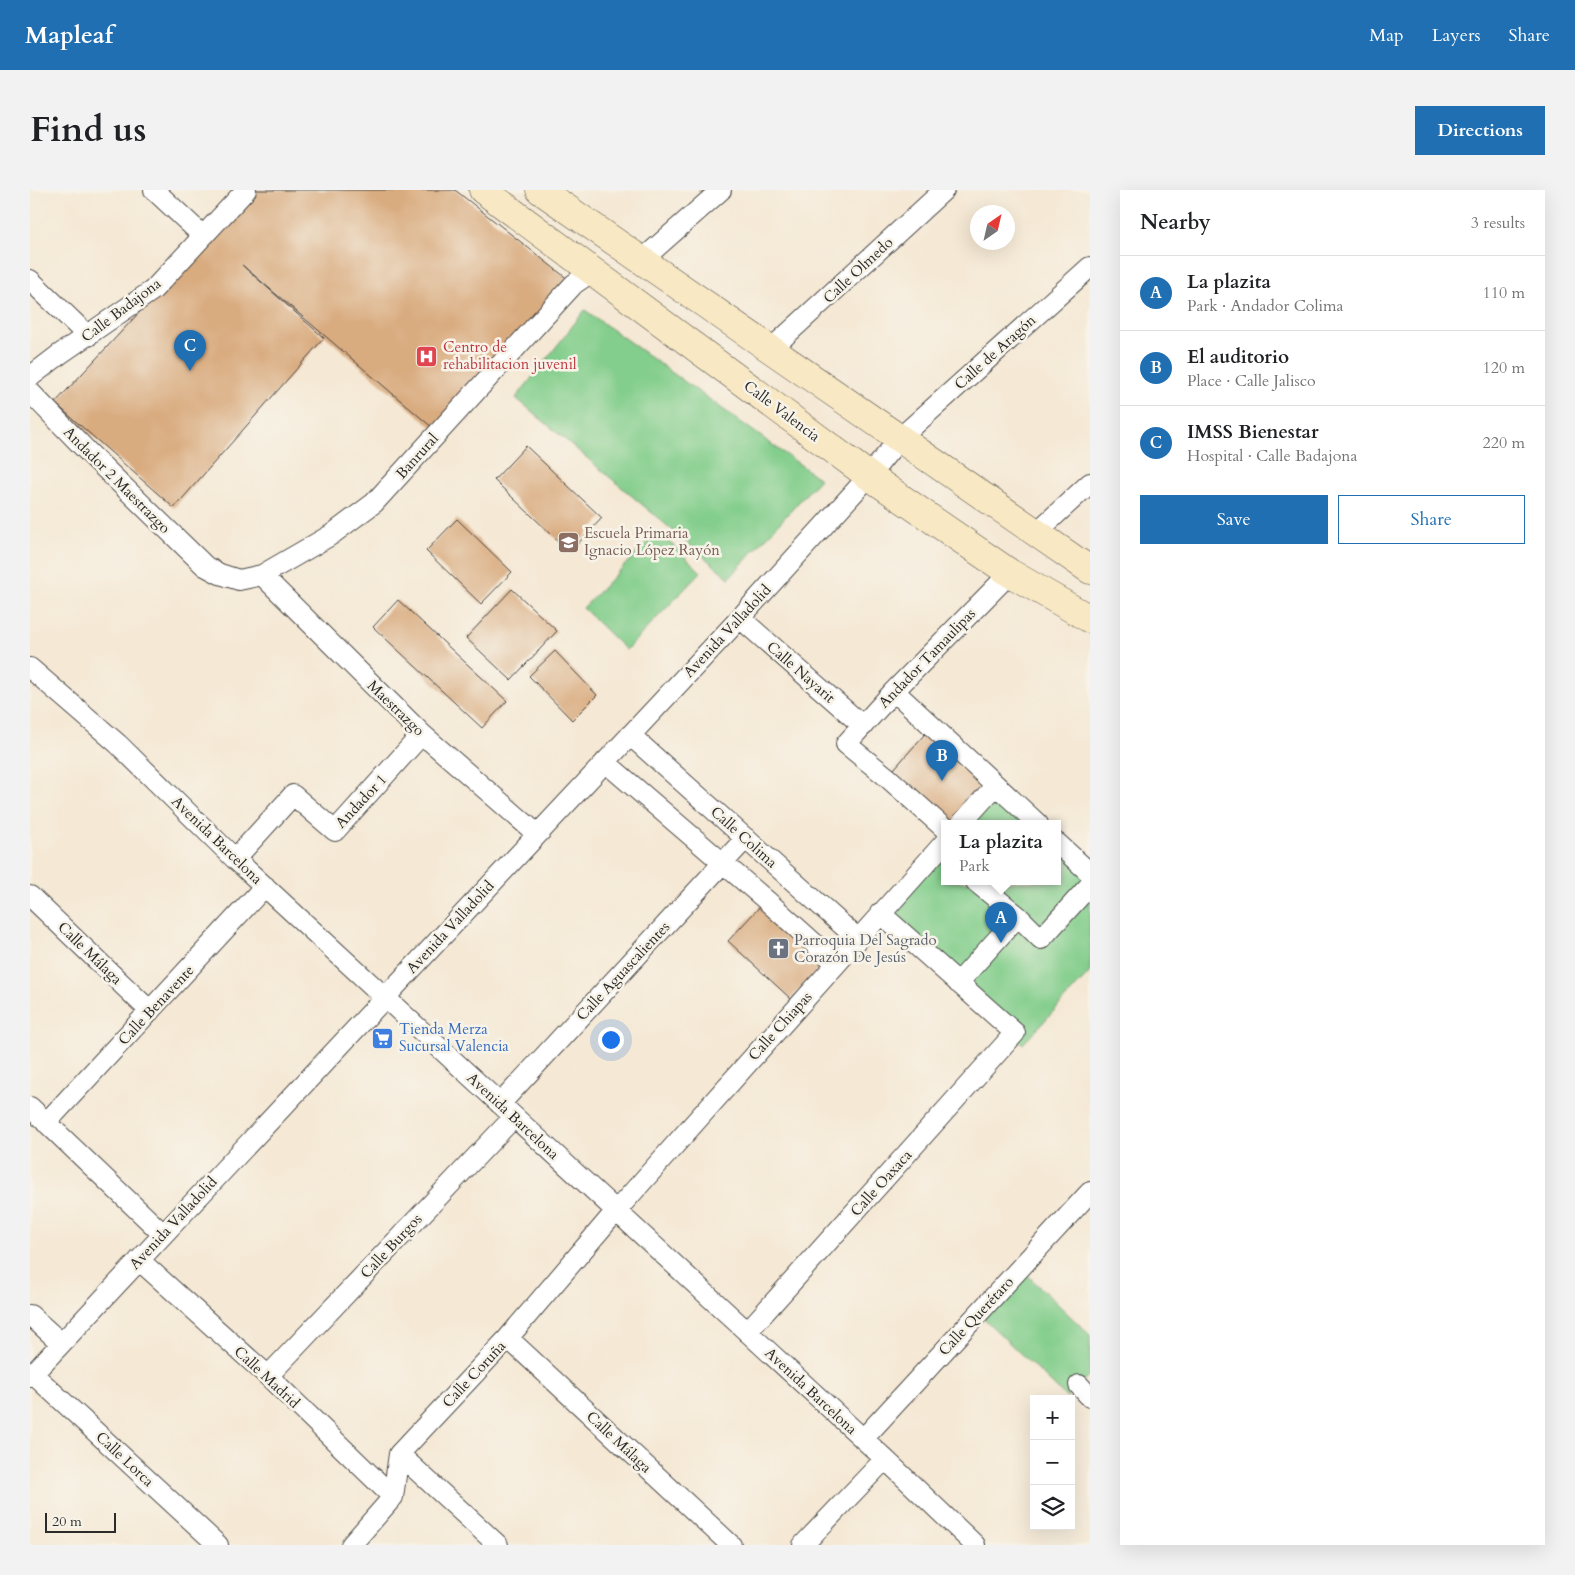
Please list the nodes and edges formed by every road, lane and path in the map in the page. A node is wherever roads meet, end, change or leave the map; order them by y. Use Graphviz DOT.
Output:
graph roads {
  1 [pos="154,190"];
  2 [pos="246,190"];
  3 [pos="540,190"];
  4 [pos="721,190"];
  5 [pos="944,190"];
  6 [pos="487,191"];
  7 [pos="204,236"];
  8 [pos="642,260"];
  9 [pos="1090,267"];
  10 [pos="594,271"];
  11 [pos="30,280"];
  12 [pos="88,336"];
  13 [pos="771,349"];
  14 [pos="30,377"];
  15 [pos="30,392"];
  16 [pos="900,438"];
  17 [pos="869,476"];
  18 [pos="1090,482"];
  19 [pos="1036,533"];
  20 [pos="206,566"];
  21 [pos="1090,570"];
  22 [pos="1010,573"];
  23 [pos="262,575"];
  24 [pos="740,618"];
  25 [pos="1090,619"];
  26 [pos="30,668"];
  27 [pos="894,691"];
  28 [pos="863,726"];
  29 [pos="422,734"];
  30 [pos="630,735"];
  31 [pos="605,762"];
  32 [pos="996,785"];
  33 [pos="965,820"];
  34 [pos="1034,820"];
  35 [pos="941,825"];
  36 [pos="537,834"];
  37 [pos="746,838"];
  38 [pos="1061,846"];
  39 [pos="941,850"];
  40 [pos="235,859"];
  41 [pos="722,864"];
  42 [pos="1090,874"];
  43 [pos="980,885"];
  44 [pos="1090,885"];
  45 [pos="265,886"];
  46 [pos="30,896"];
  47 [pos="880,914"];
  48 [pos="1018,916"];
  49 [pos="858,939"];
  50 [pos="836,963"];
  51 [pos="958,983"];
  52 [pos="384,997"];
  53 [pos="150,1010"];
  54 [pos="30,1107"];
  55 [pos="507,1110"];
  56 [pos="46,1123"];
  57 [pos="1090,1192"];
  58 [pos="616,1211"];
  59 [pos="163,1234"];
  60 [pos="138,1260"];
  61 [pos="30,1315"];
  62 [pos="747,1332"];
  63 [pos="508,1338"];
  64 [pos="61,1344"];
  65 [pos="31,1375"];
  66 [pos="268,1376"];
  67 [pos="862,1439"];
  68 [pos="399,1454"];
  69 [pos="885,1459"];
  70 [pos="392,1497"];
  71 [pos="218,1545"];
  72 [pos="351,1545"];
  73 [pos="498,1545"];
  74 [pos="731,1545"];
  75 [pos="803,1545"];
  76 [pos="974,1545"];
  1 -- 7 [label="street"];
  2 -- 7 [label="street, Calle Badajona"];
  3 -- 8 [label="street"];
  4 -- 8 [label="street"];
  5 -- 13 [label="street, Calle Olmedo"];
  6 -- 10 [label="street, Calle Valencia"];
  7 -- 12 [label="street, Calle Badajona"];
  8 -- 13 [label="street"];
  9 -- 16 [label="street, Calle de Aragón"];
  10 -- 17 [label="street, Calle Valencia"];
  10 -- 23 [label="street, Banrural"];
  11 -- 12 [label="street"];
  12 -- 14 [label="street, Calle Badajona"];
  13 -- 16 [label="street"];
  15 -- 20 [label="street, Andador 2 Maestrazgo"];
  16 -- 17 [label="street, Calle de Aragón"];
  16 -- 19 [label="street"];
  17 -- 22 [label="street, Calle Valencia"];
  17 -- 24 [label="street, Avenida Valladolid"];
  18 -- 19 [label="street"];
  19 -- 21 [label="street"];
  20 -- 23 [label="street, Banrural"];
  22 -- 25 [label="street, Calle Valencia"];
  22 -- 27 [label="street, Andador Tamaulipas"];
  23 -- 29 [label="street, Maestrazgo"];
  24 -- 28 [label="street, Calle Nayarit"];
  24 -- 30 [label="street, Avenida Valladolid"];
  26 -- 40 [label="street, Avenida Barcelona"];
  27 -- 28 [label="street, Andador Tamaulipas"];
  27 -- 32 [label="street"];
  28 -- 35 [label="street, Andador Tamaulipas"];
  29 -- 36 [label="street, Maestrazgo"];
  29 -- 40 [label="street, Andador 1"];
  30 -- 31 [label="street, Avenida Valladolid"];
  30 -- 37 [label="street, Calle Colima"];
  31 -- 36 [label="street, Avenida Valladolid"];
  31 -- 41 [label="street"];
  32 -- 33 [label="street"];
  32 -- 34 [label="street"];
  36 -- 52 [label="street, Avenida Valladolid"];
  37 -- 41 [label="street, Calle Aguascalientes"];
  37 -- 49 [label="street, Calle Colima"];
  38 -- 42 [label="street"];
  39 -- 47 [label="street, Calle Chiapas"];
  40 -- 45 [label="street, Avenida Barcelona"];
  41 -- 50 [label="street"];
  41 -- 55 [label="street, Calle Aguascalientes"];
  43 -- 48 [label="street"];
  44 -- 48 [label="street"];
  45 -- 52 [label="street, Avenida Barcelona"];
  45 -- 53 [label="street, Calle Benavente"];
  46 -- 53 [label="street, Calle Málaga"];
  47 -- 49 [label="street, Calle Chiapas"];
  47 -- 51 [label="street"];
  48 -- 51 [label="street"];
  49 -- 50 [label="street, Calle Chiapas"];
  50 -- 58 [label="street, Calle Chiapas"];
  51 -- 62 [label="street, Calle Oaxaca"];
  52 -- 55 [label="street, Avenida Barcelona"];
  52 -- 59 [label="street, Avenida Valladolid"];
  53 -- 56 [label="street, Calle Benavente"];
  54 -- 56 [label="street"];
  55 -- 58 [label="street, Avenida Barcelona"];
  55 -- 66 [label="street, Calle Burgos"];
  56 -- 59 [label="street"];
  57 -- 67 [label="street, Calle Querétaro"];
  58 -- 62 [label="street, Avenida Barcelona"];
  58 -- 63 [label="street, Calle Coruña"];
  59 -- 60 [label="street, Avenida Valladolid"];
  60 -- 64 [label="street, Avenida Valladolid"];
  60 -- 66 [label="street, Calle Madrid"];
  61 -- 64 [label="street"];
  62 -- 67 [label="street, Avenida Barcelona"];
  63 -- 68 [label="street, Calle Coruña"];
  63 -- 74 [label="street, Calle Málaga"];
  64 -- 65 [label="street, Avenida Valladolid"];
  65 -- 71 [label="street, Calle Lorca"];
  66 -- 70 [label="street, Calle Madrid"];
  67 -- 69 [label="street, Avenida Barcelona"];
  68 -- 70 [label="street"];
  68 -- 73 [label="street"];
  69 -- 75 [label="street"];
  69 -- 76 [label="street, Avenida Barcelona"];
  70 -- 72 [label="street"];
}
